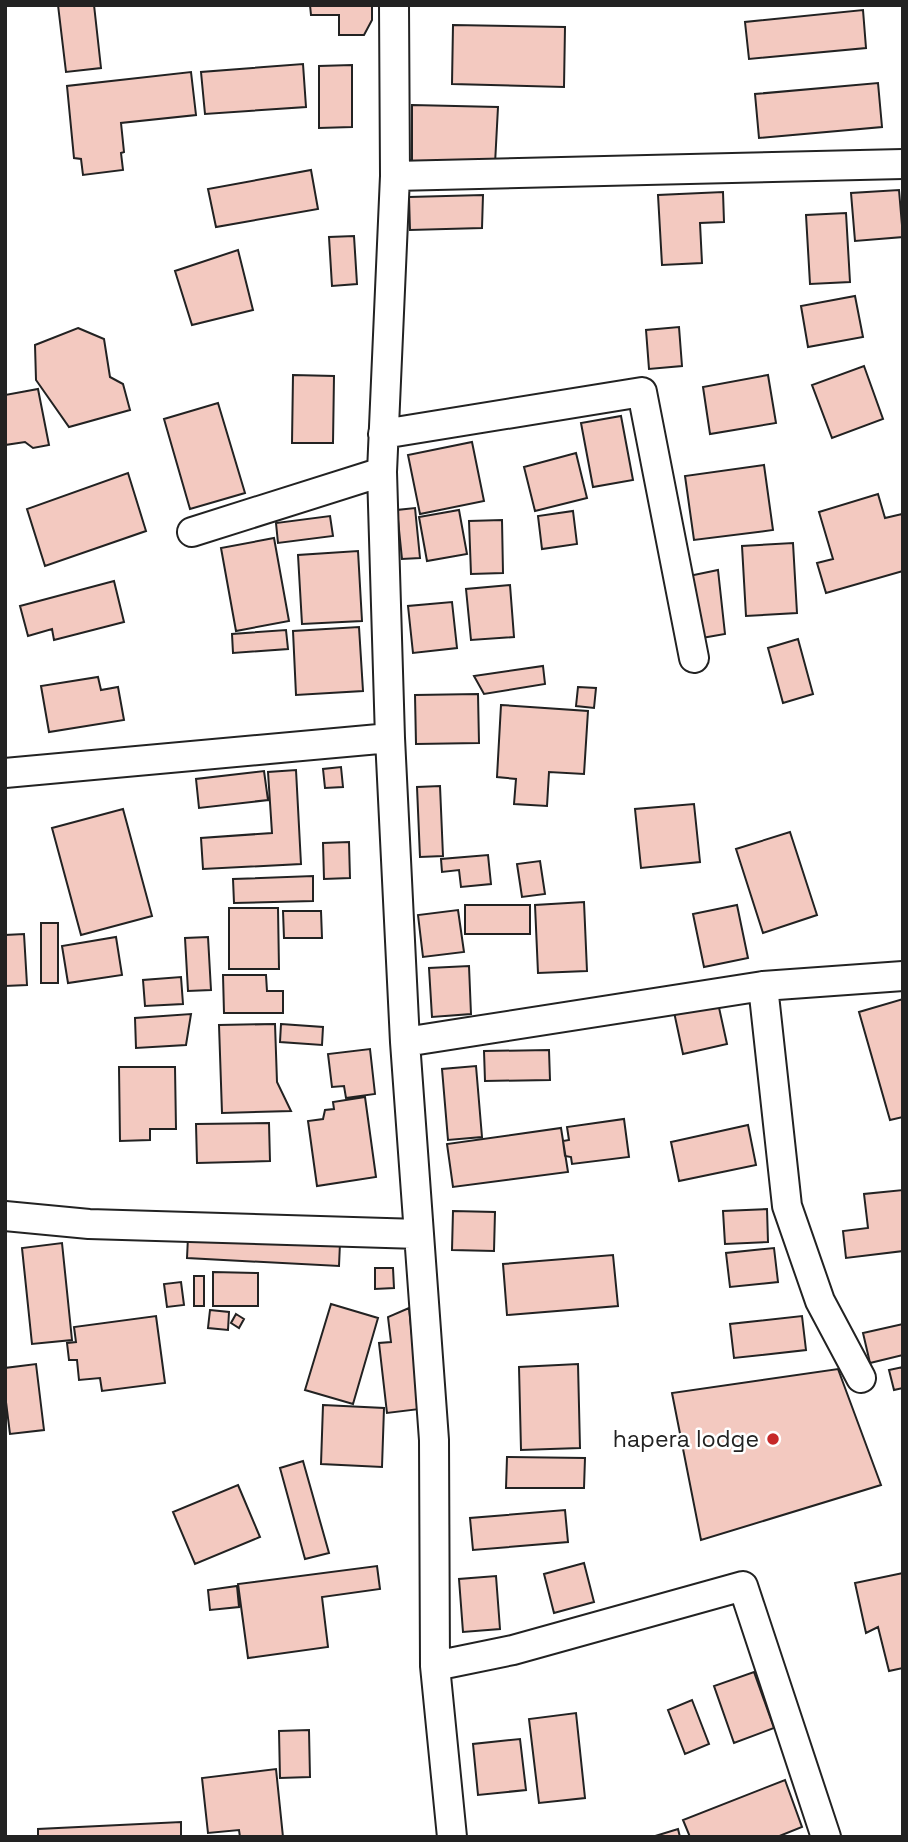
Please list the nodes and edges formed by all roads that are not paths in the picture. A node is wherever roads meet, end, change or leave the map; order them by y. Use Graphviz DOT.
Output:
graph roads {
  1 [pos="394,5"];
  2 [pos="903,164"];
  3 [pos="395,176"];
  4 [pos="383,434"];
  5 [pos="383,472"];
  6 [pos="192,532"];
  7 [pos="694,658"];
  8 [pos="390,738"];
  9 [pos="5,773"];
  10 [pos="903,976"];
  11 [pos="763,986"];
  12 [pos="405,1042"];
  13 [pos="5,1216"];
  14 [pos="419,1234"];
  15 [pos="861,1378"];
  16 [pos="435,1666"];
  17 [pos="452,1837"];
  18 [pos="825,1837"];
  1 -- 3 [label="street"];
  2 -- 3 [label="street"];
  3 -- 4 [label="street"];
  4 -- 5 [label="street"];
  4 -- 7 [label="street"];
  5 -- 6 [label="street"];
  5 -- 8 [label="street"];
  8 -- 9 [label="street"];
  8 -- 12 [label="street"];
  10 -- 11 [label="street"];
  11 -- 12 [label="street"];
  11 -- 15 [label="street"];
  12 -- 14 [label="street"];
  13 -- 14 [label="street"];
  14 -- 16 [label="street"];
  16 -- 17 [label="street"];
  16 -- 18 [label="street"];
}
